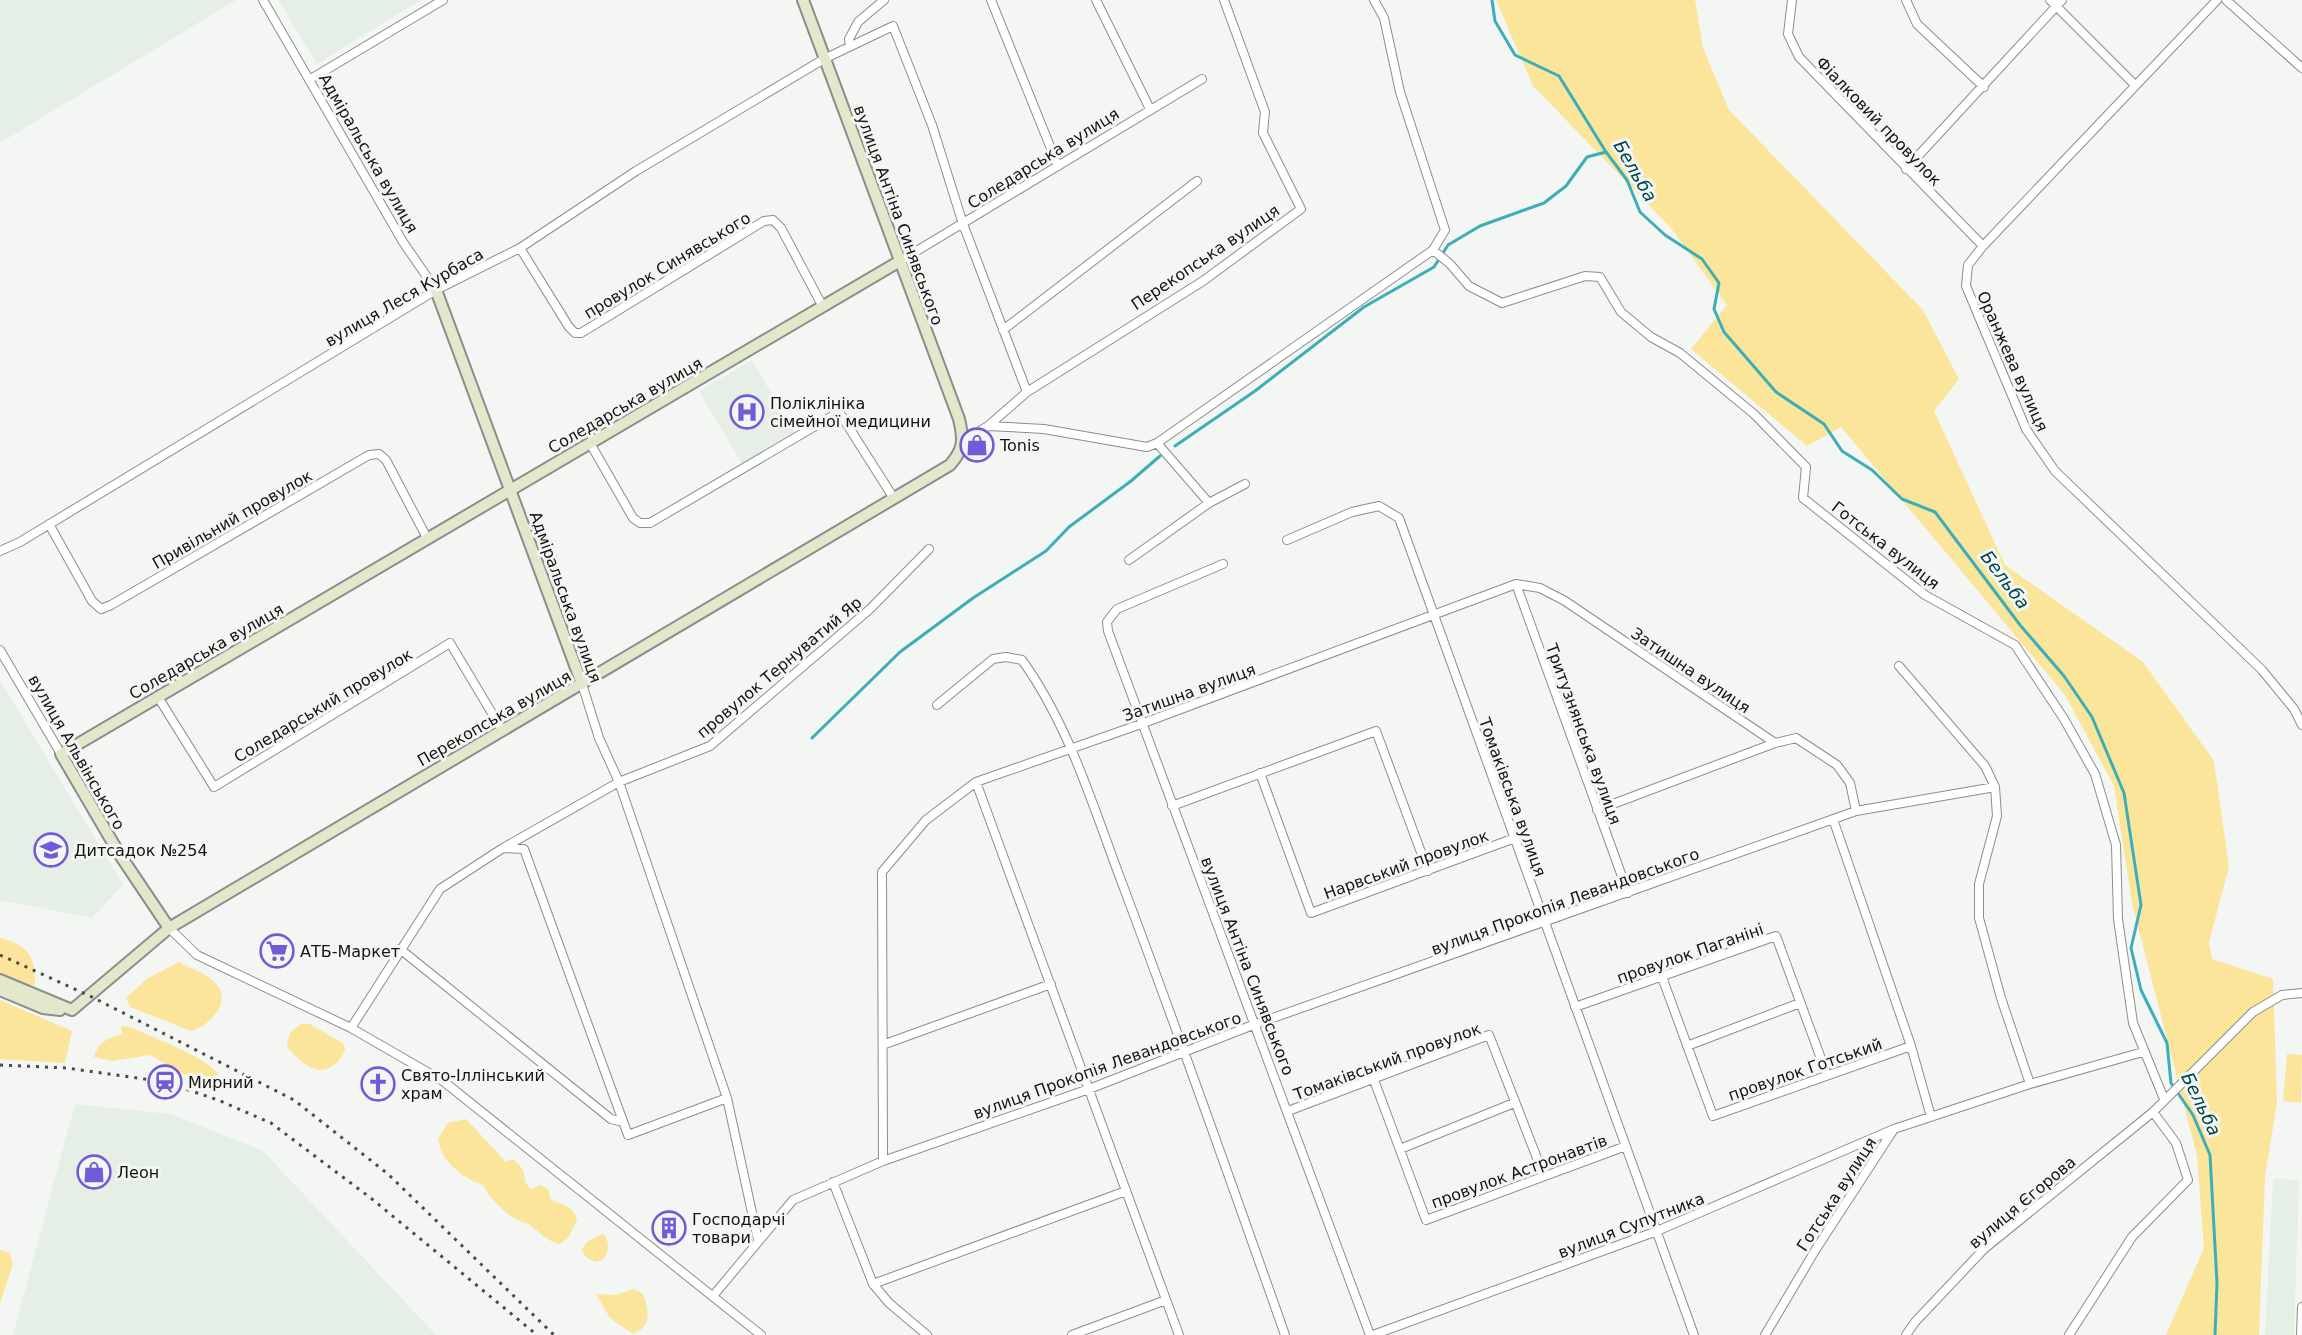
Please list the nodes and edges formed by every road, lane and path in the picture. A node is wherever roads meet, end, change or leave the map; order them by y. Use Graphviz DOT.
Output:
graph roads {
  1 [pos="263,0"];
  2 [pos="443,0"];
  3 [pos="803,0"];
  4 [pos="884,0"];
  5 [pos="990,0"];
  6 [pos="1096,0"];
  7 [pos="1224,0"];
  8 [pos="1374,0"];
  9 [pos="1792,0"];
  10 [pos="1906,0"];
  11 [pos="2217,0"];
  12 [pos="2226,0"];
  13 [pos="2056,2"];
  14 [pos="850,46"];
  15 [pos="824,59"];
  16 [pos="2302,68"];
  17 [pos="1202,79"];
  18 [pos="309,80"];
  19 [pos="2135,85"];
  20 [pos="1984,87"];
  21 [pos="1150,109"];
  22 [pos="1058,166"];
  23 [pos="1906,169"];
  24 [pos="1197,181"];
  25 [pos="963,224"];
  26 [pos="1983,246"];
  27 [pos="520,248"];
  28 [pos="1436,252"];
  29 [pos="900,261"];
  30 [pos="436,290"];
  31 [pos="823,307"];
  32 [pos="1003,330"];
  33 [pos="1027,392"];
  34 [pos="988,426"];
  35 [pos="964,441"];
  36 [pos="590,443"];
  37 [pos="1157,443"];
  38 [pos="1245,484"];
  39 [pos="511,488"];
  40 [pos="893,497"];
  41 [pos="1209,503"];
  42 [pos="49,524"];
  43 [pos="427,538"];
  44 [pos="1287,540"];
  45 [pos="930,549"];
  46 [pos="0,550"];
  47 [pos="1129,560"];
  48 [pos="1223,564"];
  49 [pos="1516,584"];
  50 [pos="1432,615"];
  51 [pos="0,651"];
  52 [pos="1899,666"];
  53 [pos="582,684"];
  54 [pos="158,696"];
  55 [pos="937,705"];
  56 [pos="1141,724"];
  57 [pos="2302,725"];
  58 [pos="502,730"];
  59 [pos="1775,743"];
  60 [pos="1070,748"];
  61 [pos="61,754"];
  62 [pos="1260,773"];
  63 [pos="619,782"];
  64 [pos="976,782"];
  65 [pos="1995,787"];
  66 [pos="1172,806"];
  67 [pos="1597,810"];
  68 [pos="1856,811"];
  69 [pos="1833,819"];
  70 [pos="1515,838"];
  71 [pos="503,848"];
  72 [pos="1428,871"];
  73 [pos="1628,893"];
  74 [pos="1544,923"];
  75 [pos="169,928"];
  76 [pos="400,950"];
  77 [pos="1662,977"];
  78 [pos="0,980"];
  79 [pos="1051,984"];
  80 [pos="0,990"];
  81 [pos="2302,993"];
  82 [pos="1800,1003"];
  83 [pos="1575,1007"];
  84 [pos="72,1010"];
  85 [pos="1253,1026"];
  86 [pos="351,1028"];
  87 [pos="885,1044"];
  88 [pos="1687,1046"];
  89 [pos="1911,1047"];
  90 [pos="2143,1052"];
  91 [pos="1186,1054"];
  92 [pos="1827,1075"];
  93 [pos="1374,1080"];
  94 [pos="2030,1083"];
  95 [pos="1089,1089"];
  96 [pos="2166,1096"];
  97 [pos="727,1098"];
  98 [pos="1514,1103"];
  99 [pos="1288,1111"];
  100 [pos="2153,1112"];
  101 [pos="1931,1117"];
  102 [pos="623,1122"];
  103 [pos="1894,1129"];
  104 [pos="1626,1146"];
  105 [pos="1400,1149"];
  106 [pos="883,1161"];
  107 [pos="1544,1176"];
  108 [pos="833,1182"];
  109 [pos="1126,1191"];
  110 [pos="1657,1231"];
  111 [pos="758,1240"];
  112 [pos="873,1284"];
  113 [pos="713,1296"];
  114 [pos="1166,1300"];
  115 [pos="2302,1307"];
  116 [pos="761,1335"];
  117 [pos="927,1335"];
  118 [pos="1072,1335"];
  119 [pos="1179,1335"];
  120 [pos="1285,1335"];
  121 [pos="1371,1335"];
  122 [pos="1694,1335"];
  123 [pos="1765,1335"];
  124 [pos="1906,1335"];
  125 [pos="2069,1335"];
  126 [pos="2301,1335"];
  1 -- 18 [label="street, Адміральська вулиця"];
  2 -- 18 [label="street"];
  3 -- 15 [label="street, вулиця Антіна Синявського"];
  4 -- 14 [label="street"];
  5 -- 22 [label="street"];
  6 -- 21 [label="street"];
  7 -- 33 [label="street, Перекопська вулиця"];
  8 -- 28 [label="street"];
  9 -- 23 [label="street, Фіалковий провулок"];
  10 -- 20 [label="street"];
  11 -- 19 [label="street, Оранжева вулиця"];
  12 -- 16 [label="street"];
  13 -- 19 [label="street"];
  13 -- 20 [label="street"];
  14 -- 15 [label="street, вулиця Леся Курбаса"];
  14 -- 25 [label="street, вулиця Леся Курбаса"];
  15 -- 27 [label="street, вулиця Леся Курбаса"];
  15 -- 29 [label="street, вулиця Антіна Синявського"];
  17 -- 21 [label="street, Соледарська вулиця"];
  18 -- 30 [label="street, Адміральська вулиця"];
  19 -- 26 [label="street, Оранжева вулиця"];
  20 -- 23 [label="street"];
  21 -- 22 [label="street, Соледарська вулиця"];
  22 -- 25 [label="street, Соледарська вулиця"];
  23 -- 26 [label="street, Фіалковий провулок"];
  24 -- 32 [label="street"];
  25 -- 29 [label="street, Соледарська вулиця"];
  25 -- 32 [label="street"];
  26 -- 57 [label="street, Оранжева вулиця"];
  27 -- 30 [label="street, вулиця Леся Курбаса"];
  27 -- 31 [label="street, провулок Синявського"];
  28 -- 37 [label="street"];
  28 -- 90 [label="street, Готська вулиця"];
  29 -- 31 [label="street, Соледарська вулиця"];
  29 -- 35 [label="street, вулиця Антіна Синявського"];
  30 -- 39 [label="street, Адміральська вулиця"];
  30 -- 42 [label="street, вулиця Леся Курбаса"];
  31 -- 36 [label="street, Соледарська вулиця"];
  32 -- 33 [label="street"];
  33 -- 34 [label="street"];
  34 -- 35 [label="street"];
  34 -- 37 [label="street"];
  35 -- 40 [label="street, Перекопська вулиця"];
  36 -- 39 [label="street, Соледарська вулиця"];
  36 -- 40 [label="street"];
  37 -- 41 [label="street"];
  38 -- 41 [label="street"];
  39 -- 43 [label="street, Соледарська вулиця"];
  39 -- 53 [label="street, Адміральська вулиця"];
  40 -- 53 [label="street, Перекопська вулиця"];
  41 -- 47 [label="street"];
  42 -- 43 [label="street, Привільний провулок"];
  42 -- 46 [label="street, вулиця Леся Курбаса"];
  43 -- 54 [label="street, Соледарська вулиця"];
  44 -- 50 [label="street, Томаківська вулиця"];
  45 -- 63 [label="street, провулок Тернуватий Яр"];
  48 -- 56 [label="street, вулиця Антіна Синявського"];
  49 -- 50 [label="street, Затишна вулиця"];
  49 -- 59 [label="street, Затишна вулиця"];
  49 -- 67 [label="street, Тритузнянська вулиця"];
  50 -- 56 [label="street, Затишна вулиця"];
  50 -- 70 [label="street, Томаківська вулиця"];
  51 -- 61 [label="street, вулиця Альвінського"];
  52 -- 65 [label="street"];
  53 -- 58 [label="street, Перекопська вулиця"];
  53 -- 63 [label="street, Адміральська вулиця"];
  54 -- 58 [label="street, Соледарський провулок"];
  54 -- 61 [label="street, Соледарська вулиця"];
  55 -- 60 [label="street"];
  56 -- 60 [label="street, Затишна вулиця"];
  56 -- 66 [label="street, вулиця Антіна Синявського"];
  58 -- 75 [label="street, Перекопська вулиця"];
  59 -- 67 [label="street"];
  59 -- 68 [label="street"];
  60 -- 64 [label="street, Затишна вулиця"];
  60 -- 91 [label="street"];
  61 -- 75 [label="street, вулиця Альвінського"];
  62 -- 66 [label="street"];
  62 -- 72 [label="street"];
  62 -- 72 [label="street, Нарвський провулок"];
  63 -- 71 [label="street, провулок Тернуватий Яр"];
  63 -- 97 [label="street, Адміральська вулиця"];
  64 -- 79 [label="street"];
  64 -- 87 [label="street, Затишна вулиця"];
  65 -- 68 [label="street, вулиця Прокопія Левандовського"];
  65 -- 94 [label="street"];
  66 -- 85 [label="street, вулиця Антіна Синявського"];
  67 -- 73 [label="street, Тритузнянська вулиця"];
  68 -- 69 [label="street, вулиця Прокопія Левандовського"];
  69 -- 73 [label="street, вулиця Прокопія Левандовського"];
  69 -- 89 [label="street"];
  70 -- 72 [label="street, Нарвський провулок"];
  70 -- 74 [label="street, Томаківська вулиця"];
  71 -- 76 [label="street, провулок Тернуватий Яр"];
  71 -- 102 [label="street"];
  73 -- 74 [label="street, вулиця Прокопія Левандовського"];
  74 -- 83 [label="street, Томаківська вулиця"];
  74 -- 85 [label="street, вулиця Прокопія Левандовського"];
  75 -- 84 [label="street, Перекопська вулиця"];
  75 -- 86 [label="street"];
  76 -- 86 [label="street, провулок Тернуватий Яр"];
  76 -- 102 [label="street"];
  77 -- 82 [label="street, провулок Паганіні"];
  77 -- 83 [label="street, провулок Паганіні"];
  77 -- 88 [label="street, провулок Готський"];
  78 -- 84 [label="street"];
  79 -- 87 [label="street"];
  79 -- 95 [label="street"];
  80 -- 84 [label="street"];
  81 -- 96 [label="street, вулиця Єгорова"];
  82 -- 88 [label="street"];
  82 -- 92 [label="street, провулок Паганіні"];
  83 -- 104 [label="street, Томаківська вулиця"];
  85 -- 91 [label="street, вулиця Прокопія Левандовського"];
  85 -- 99 [label="street, вулиця Антіна Синявського"];
  86 -- 113 [label="street"];
  87 -- 106 [label="street, Затишна вулиця"];
  88 -- 92 [label="street, провулок Готський"];
  89 -- 92 [label="street, провулок Готський"];
  89 -- 101 [label="street"];
  90 -- 94 [label="street, Готська вулиця"];
  90 -- 96 [label="street, Готська вулиця"];
  91 -- 95 [label="street, вулиця Прокопія Левандовського"];
  91 -- 120 [label="street"];
  93 -- 98 [label="street, Томаківський провулок"];
  93 -- 99 [label="street, Томаківський провулок"];
  93 -- 105 [label="street, провулок Астронавтів"];
  94 -- 101 [label="street, Готська вулиця"];
  95 -- 106 [label="street, вулиця Прокопія Левандовського"];
  95 -- 109 [label="street"];
  96 -- 100 [label="street, вулиця Єгорова"];
  97 -- 102 [label="street"];
  97 -- 111 [label="street, Адміральська вулиця"];
  98 -- 105 [label="street"];
  98 -- 107 [label="street, Томаківський провулок"];
  99 -- 121 [label="street, вулиця Антіна Синявського"];
  100 -- 124 [label="street, вулиця Єгорова"];
  100 -- 125 [label="street"];
  101 -- 103 [label="street, Готська вулиця"];
  103 -- 110 [label="street, вулиця Супутника"];
  103 -- 123 [label="street, Готська вулиця"];
  104 -- 107 [label="street, провулок Астронавтів"];
  104 -- 110 [label="street, Томаківська вулиця"];
  105 -- 107 [label="street, провулок Астронавтів"];
  106 -- 108 [label="street, вулиця Прокопія Левандовського"];
  108 -- 111 [label="street, вулиця Прокопія Левандовського"];
  108 -- 112 [label="street"];
  109 -- 112 [label="street"];
  109 -- 114 [label="street"];
  110 -- 121 [label="street, вулиця Супутника"];
  110 -- 122 [label="street, Томаківська вулиця"];
  111 -- 113 [label="street, вулиця Прокопія Левандовського"];
  112 -- 117 [label="street"];
  113 -- 116 [label="street"];
  114 -- 118 [label="street"];
  114 -- 119 [label="street"];
  115 -- 126 [label="street"];
}
